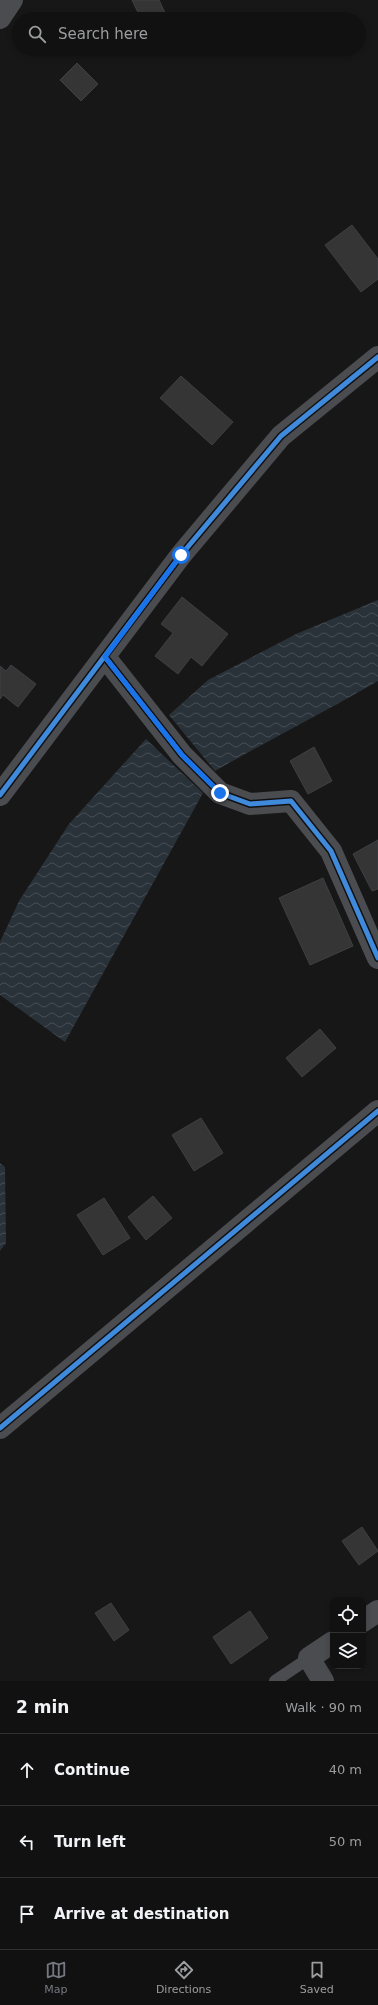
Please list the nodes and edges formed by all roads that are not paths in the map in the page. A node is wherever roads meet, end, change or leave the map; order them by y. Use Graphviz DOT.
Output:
graph roads {
  1 [pos="12,0"];
  2 [pos="0,18"];
  3 [pos="378,357"];
  4 [pos="105,657"];
  5 [pos="0,795"];
  6 [pos="378,958"];
  7 [pos="378,1111"];
  8 [pos="0,1428"];
  9 [pos="378,1611"];
  10 [pos="366,1619"];
  11 [pos="330,1644"];
  12 [pos="309,1658"];
  13 [pos="274,1681"];
  14 [pos="323,1681"];
  1 -- 2 [label="street"];
  3 -- 4 [label="street"];
  4 -- 5 [label="street"];
  4 -- 6 [label="street"];
  7 -- 8 [label="street"];
  9 -- 10 [label="street"];
  11 -- 12 [label="street"];
  12 -- 13 [label="lane"];
  12 -- 14 [label="street"];
}
